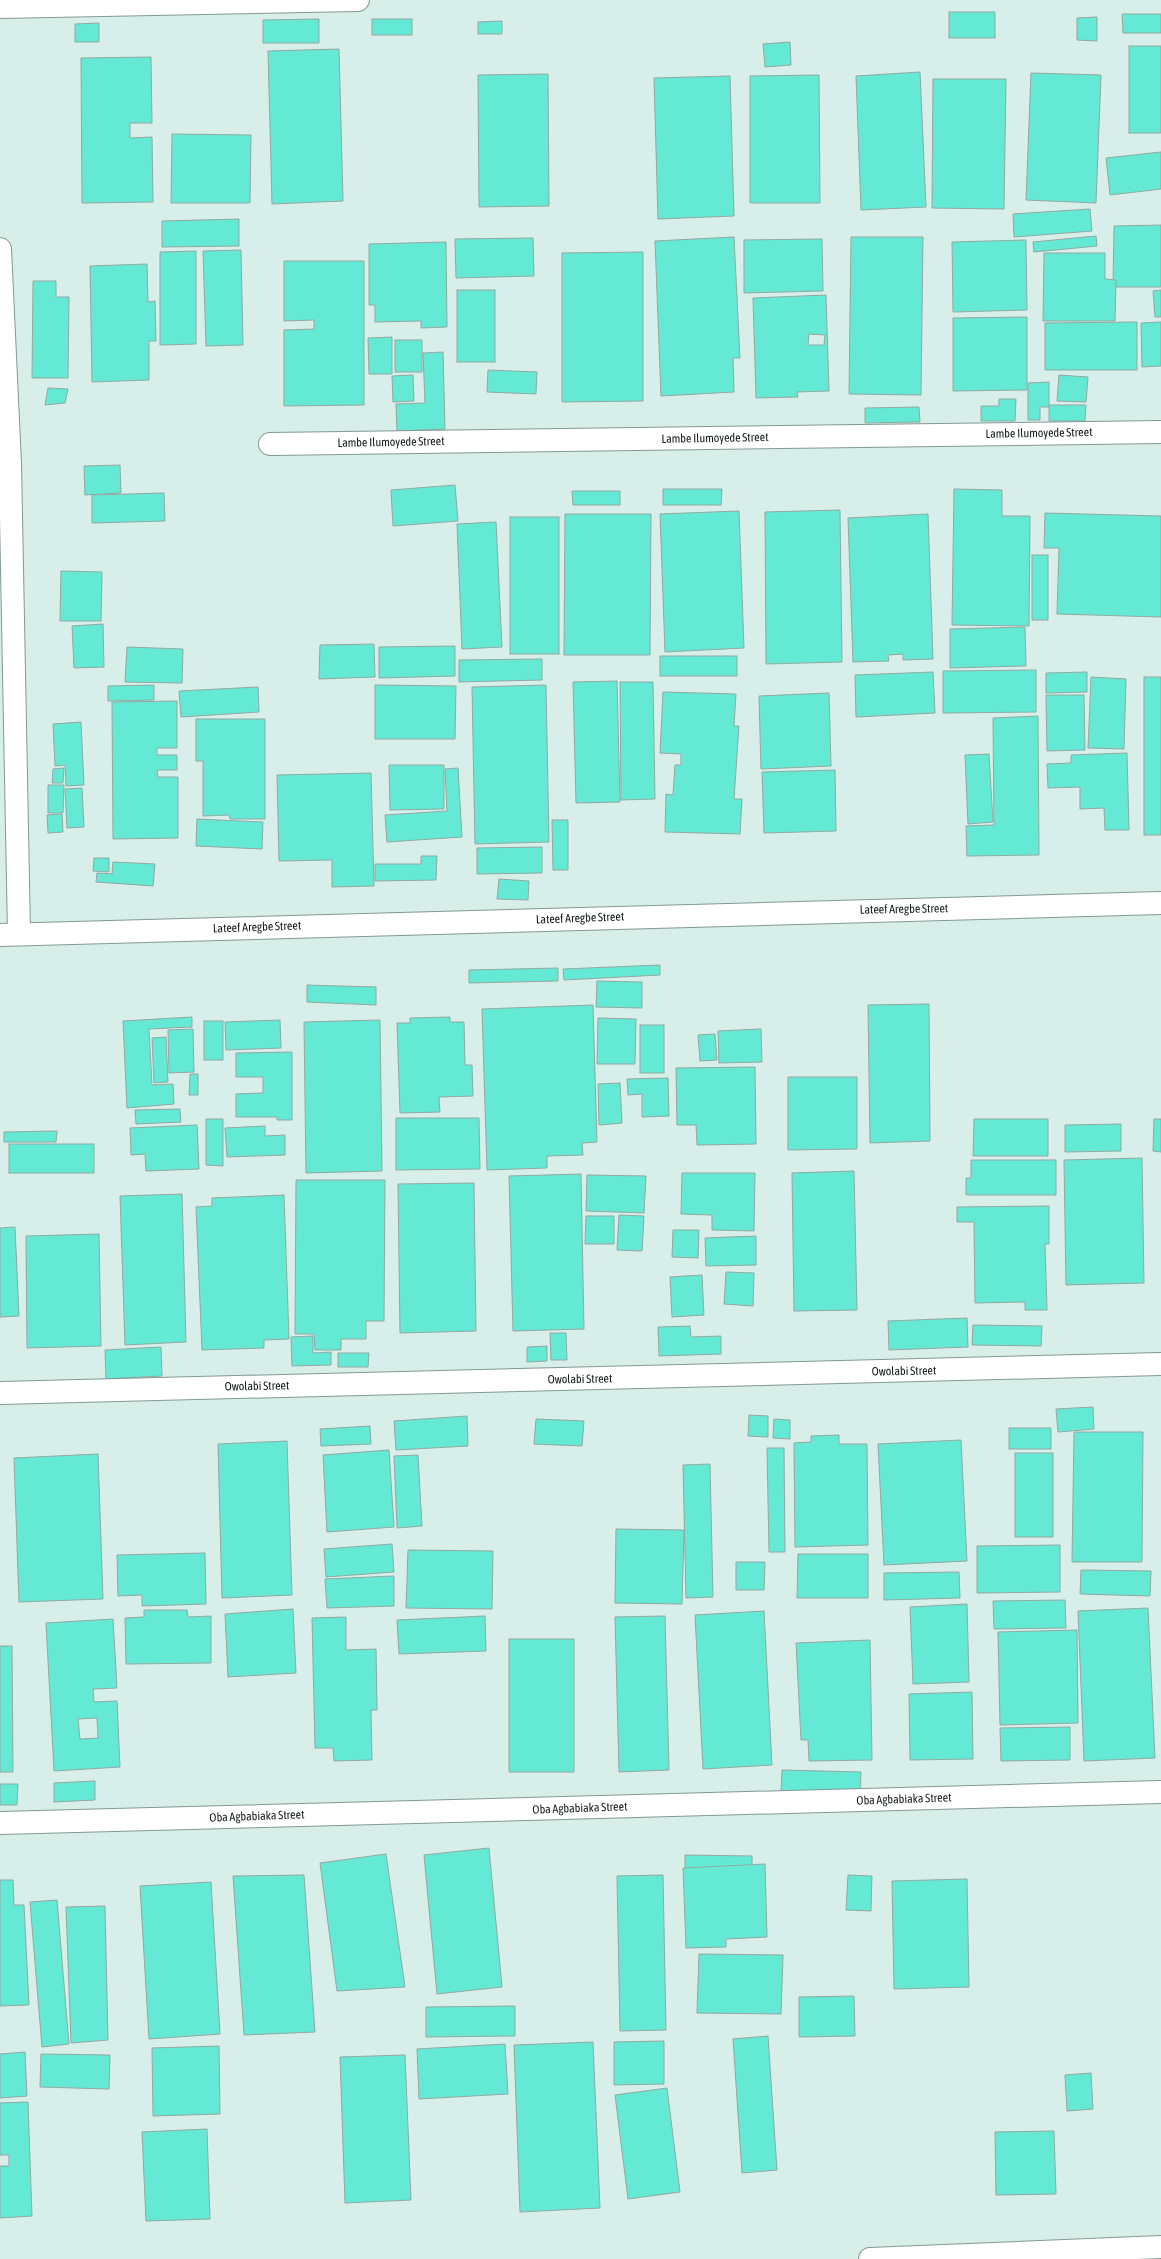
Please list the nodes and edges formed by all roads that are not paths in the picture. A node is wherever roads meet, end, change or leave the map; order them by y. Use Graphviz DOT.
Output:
graph roads {
  1 [pos="358,0"];
  2 [pos="0,7"];
  3 [pos="0,249"];
  4 [pos="1161,432"];
  5 [pos="270,444"];
  6 [pos="1161,903"];
  7 [pos="9,935"];
  8 [pos="1161,1364"];
  9 [pos="0,1393"];
  10 [pos="1161,1792"];
  11 [pos="0,1823"];
  12 [pos="1161,2247"];
  13 [pos="870,2259"];
  1 -- 2 [label="street"];
  3 -- 7 [label="street"];
  4 -- 5 [label="street, Lambe Ilumoyede Street"];
  6 -- 7 [label="street, Lateef Aregbe Street"];
  8 -- 9 [label="street, Owolabi Street"];
  10 -- 11 [label="street, Oba Agbabiaka Street"];
  12 -- 13 [label="street"];
}
